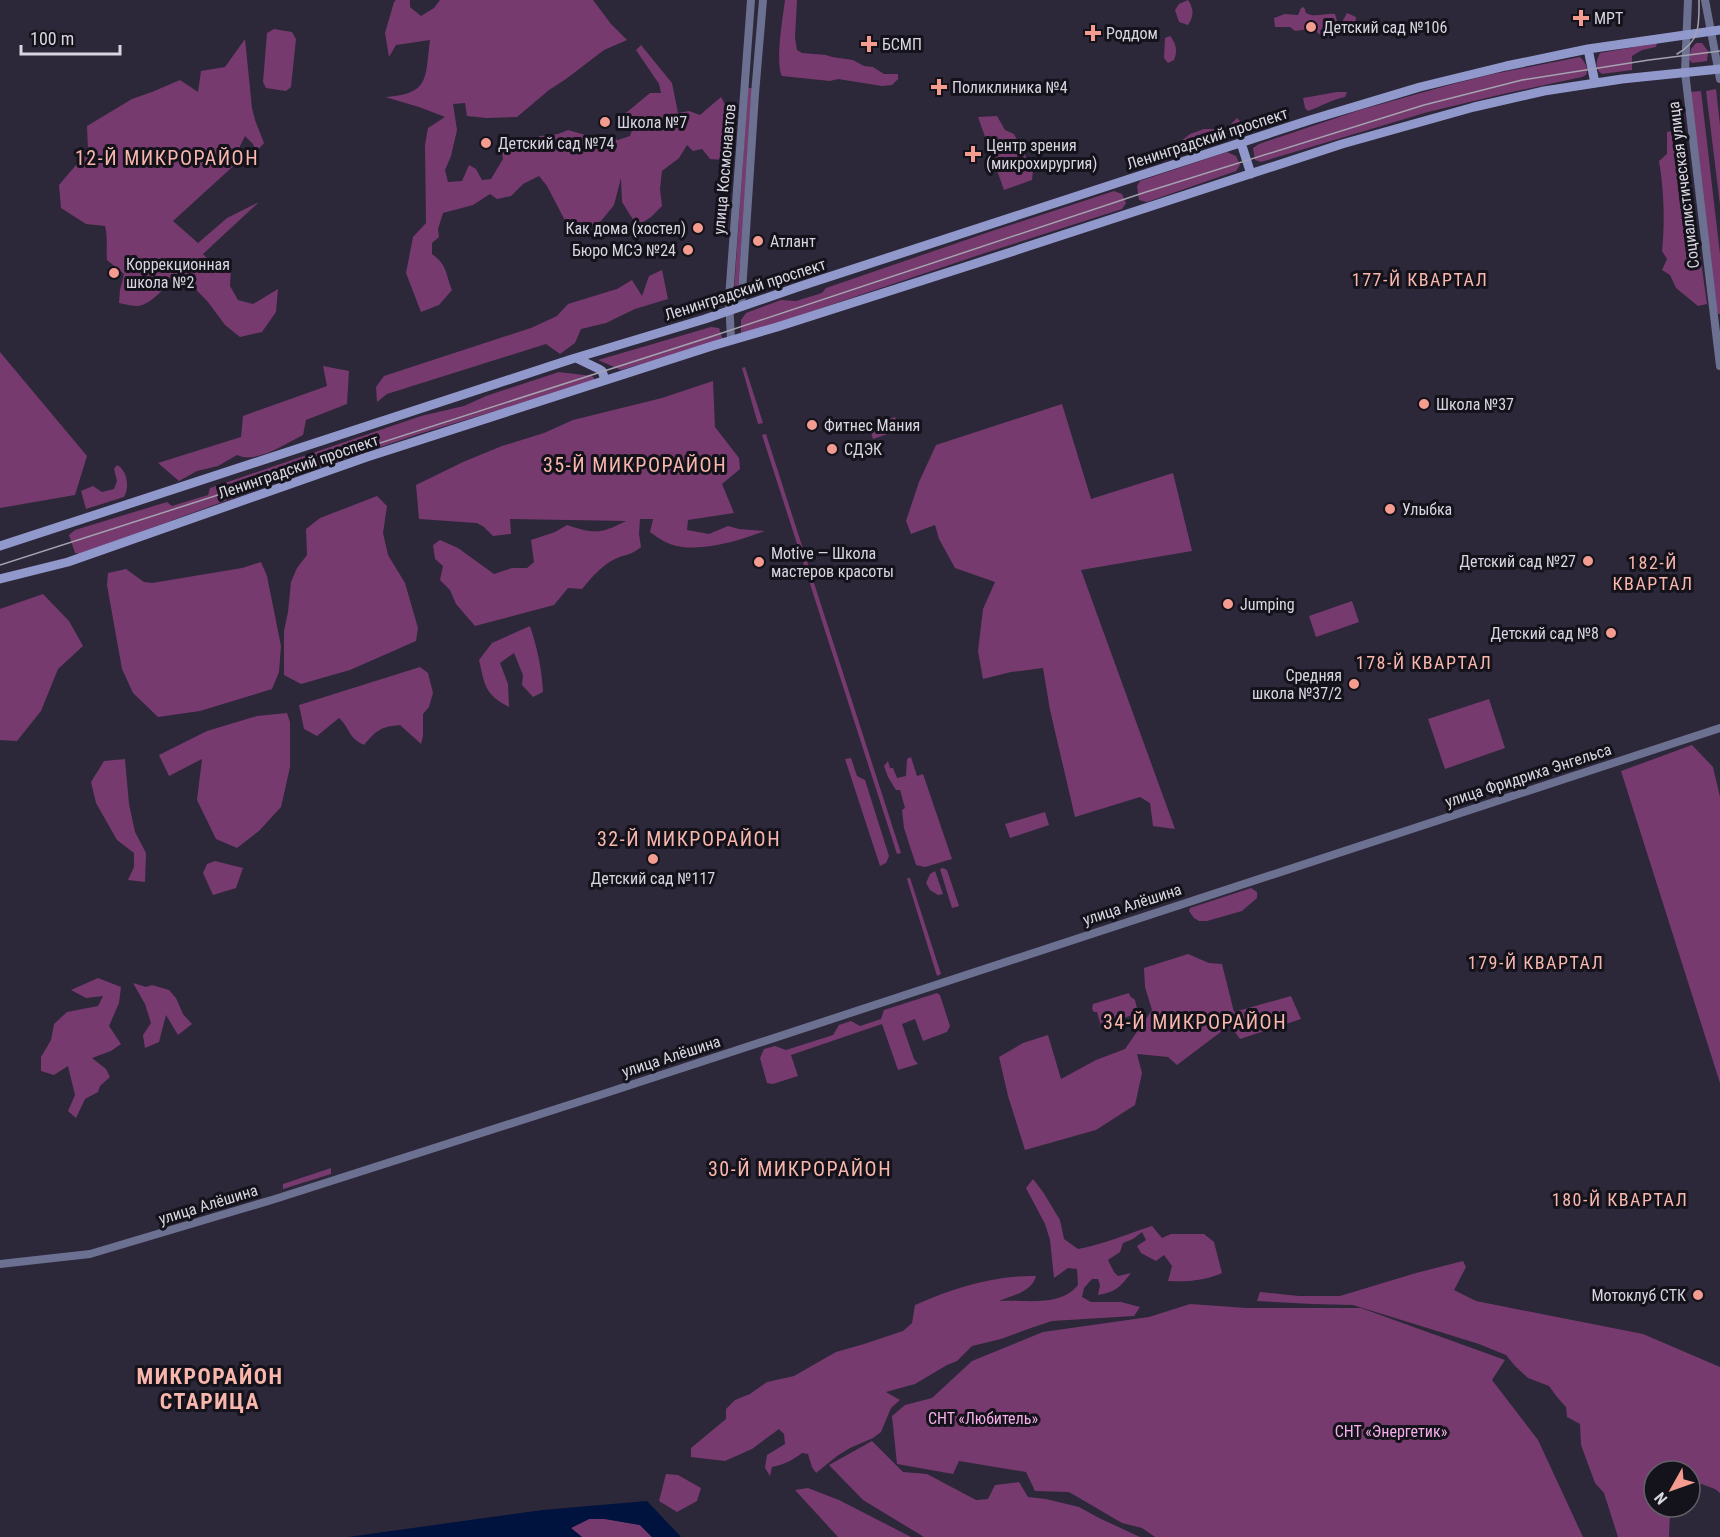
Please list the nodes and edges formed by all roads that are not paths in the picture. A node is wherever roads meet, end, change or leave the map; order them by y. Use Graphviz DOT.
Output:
graph roads {
  1 [pos="751,0"];
  2 [pos="763,0"];
  3 [pos="1688,0"];
  4 [pos="1705,0"];
  5 [pos="1715,30"];
  6 [pos="1686,35"];
  7 [pos="1588,49"];
  8 [pos="1720,69"];
  9 [pos="1684,72"];
  10 [pos="1720,79"];
  11 [pos="1595,83"];
  12 [pos="1241,143"];
  13 [pos="1251,174"];
  14 [pos="741,307"];
  15 [pos="730,311"];
  16 [pos="731,340"];
  17 [pos="576,358"];
  18 [pos="1720,366"];
  19 [pos="605,380"];
  20 [pos="0,546"];
  21 [pos="0,579"];
  22 [pos="1720,728"];
  23 [pos="1345,850"];
  24 [pos="0,1264"];
  1 -- 15 [label="street, улица Космонавтов"];
  2 -- 14 [label="street, улица Космонавтов"];
  3 -- 6 [label="street, Социалистическая улица"];
  4 -- 5 [label="street"];
  5 -- 6 [label="main road, Ленинградский проспект"];
  5 -- 8 [label="street"];
  6 -- 7 [label="main road, Ленинградский проспект"];
  6 -- 9 [label="street, Социалистическая улица"];
  7 -- 11 [label="main road"];
  7 -- 12 [label="main road, Ленинградский проспект"];
  8 -- 9 [label="main road, Ленинградский проспект"];
  8 -- 10 [label="street"];
  9 -- 11 [label="main road, Ленинградский проспект"];
  9 -- 18 [label="street, Социалистическая улица"];
  11 -- 13 [label="main road, Ленинградский проспект"];
  12 -- 13 [label="main road"];
  12 -- 14 [label="main road, Ленинградский проспект"];
  13 -- 16 [label="main road, Ленинградский проспект"];
  14 -- 15 [label="main road, Ленинградский проспект"];
  15 -- 16 [label="street, улица Космонавтов"];
  15 -- 17 [label="main road, Ленинградский проспект"];
  16 -- 19 [label="main road, Ленинградский проспект"];
  17 -- 19 [label="main road"];
  17 -- 20 [label="main road, Ленинградский проспект"];
  19 -- 21 [label="main road, Ленинградский проспект"];
  22 -- 23 [label="street, улица Фридриха Энгельса"];
  23 -- 24 [label="street, улица Алёшина"];
}
